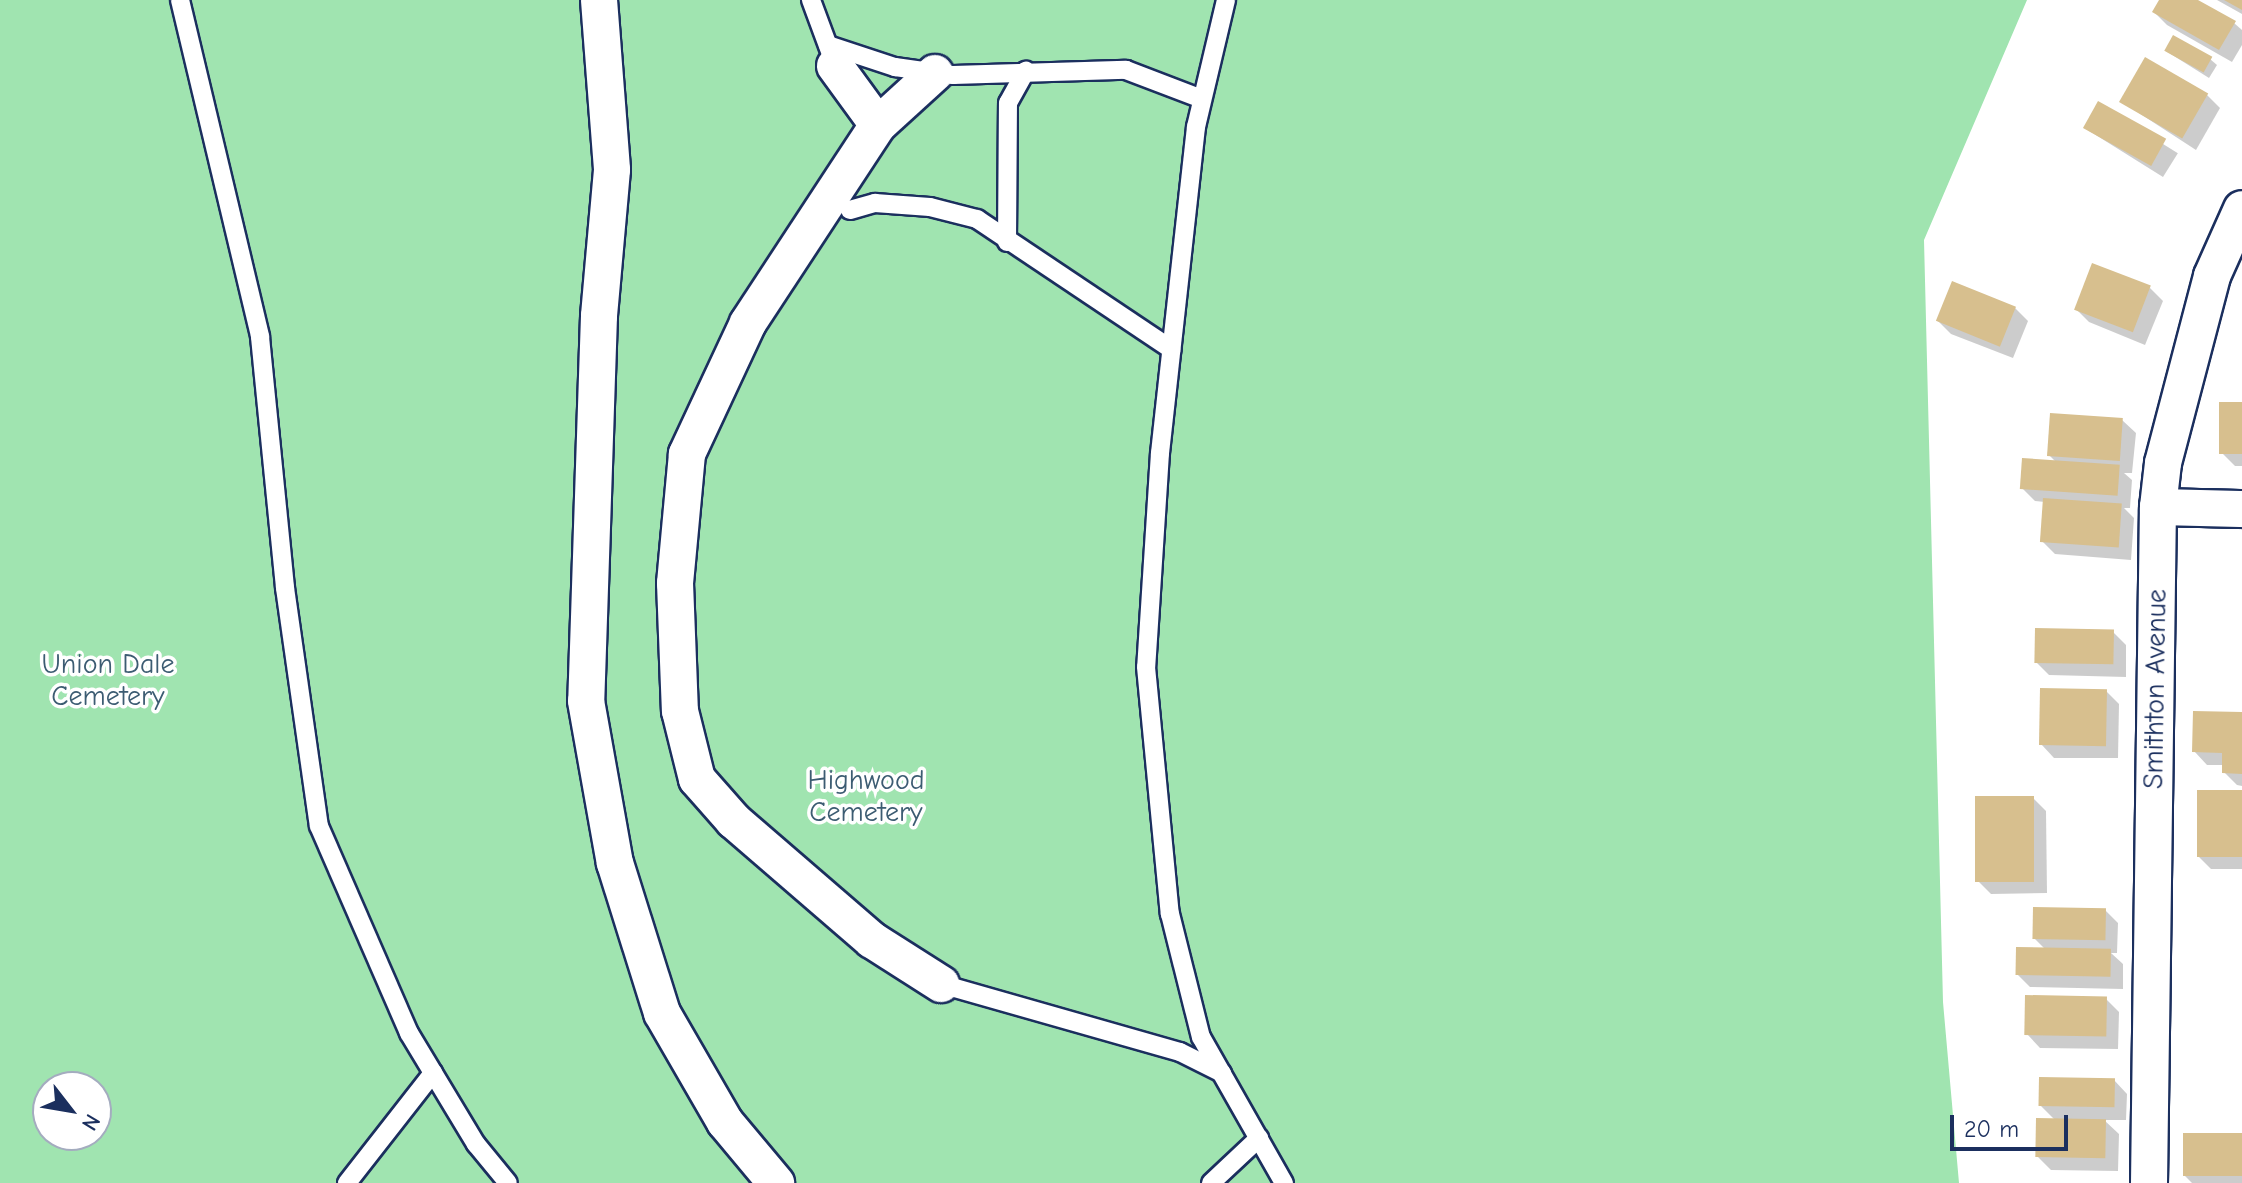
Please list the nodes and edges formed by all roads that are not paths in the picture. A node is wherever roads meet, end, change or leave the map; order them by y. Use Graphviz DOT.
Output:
graph roads {
  1 [pos="180,0"];
  2 [pos="599,0"];
  3 [pos="811,0"];
  4 [pos="1226,0"];
  5 [pos="831,55"];
  6 [pos="1026,71"];
  7 [pos="935,73"];
  8 [pos="1202,99"];
  9 [pos="878,125"];
  10 [pos="2242,209"];
  11 [pos="835,213"];
  12 [pos="1007,242"];
  13 [pos="1171,349"];
  14 [pos="2158,507"];
  15 [pos="2242,509"];
  16 [pos="941,984"];
  17 [pos="433,1073"];
  18 [pos="1222,1073"];
  19 [pos="1259,1138"];
  20 [pos="347,1183"];
  21 [pos="508,1183"];
  22 [pos="776,1183"];
  23 [pos="1211,1183"];
  24 [pos="1284,1183"];
  25 [pos="2149,1183"];
  1 -- 17 [label="lane"];
  2 -- 22 [label="street"];
  3 -- 5 [label="lane"];
  4 -- 8 [label="lane"];
  5 -- 7 [label="lane"];
  5 -- 9 [label="street"];
  6 -- 7 [label="lane"];
  6 -- 8 [label="lane"];
  6 -- 12 [label="lane"];
  7 -- 9 [label="street"];
  8 -- 13 [label="lane"];
  9 -- 11 [label="street"];
  10 -- 14 [label="street, Smithton Avenue"];
  11 -- 12 [label="lane"];
  11 -- 16 [label="street"];
  12 -- 13 [label="lane"];
  13 -- 18 [label="lane"];
  14 -- 15 [label="street"];
  14 -- 25 [label="street, Smithton Avenue"];
  16 -- 18 [label="lane"];
  17 -- 20 [label="lane"];
  17 -- 21 [label="lane"];
  18 -- 19 [label="lane"];
  19 -- 23 [label="lane"];
  19 -- 24 [label="lane"];
}
